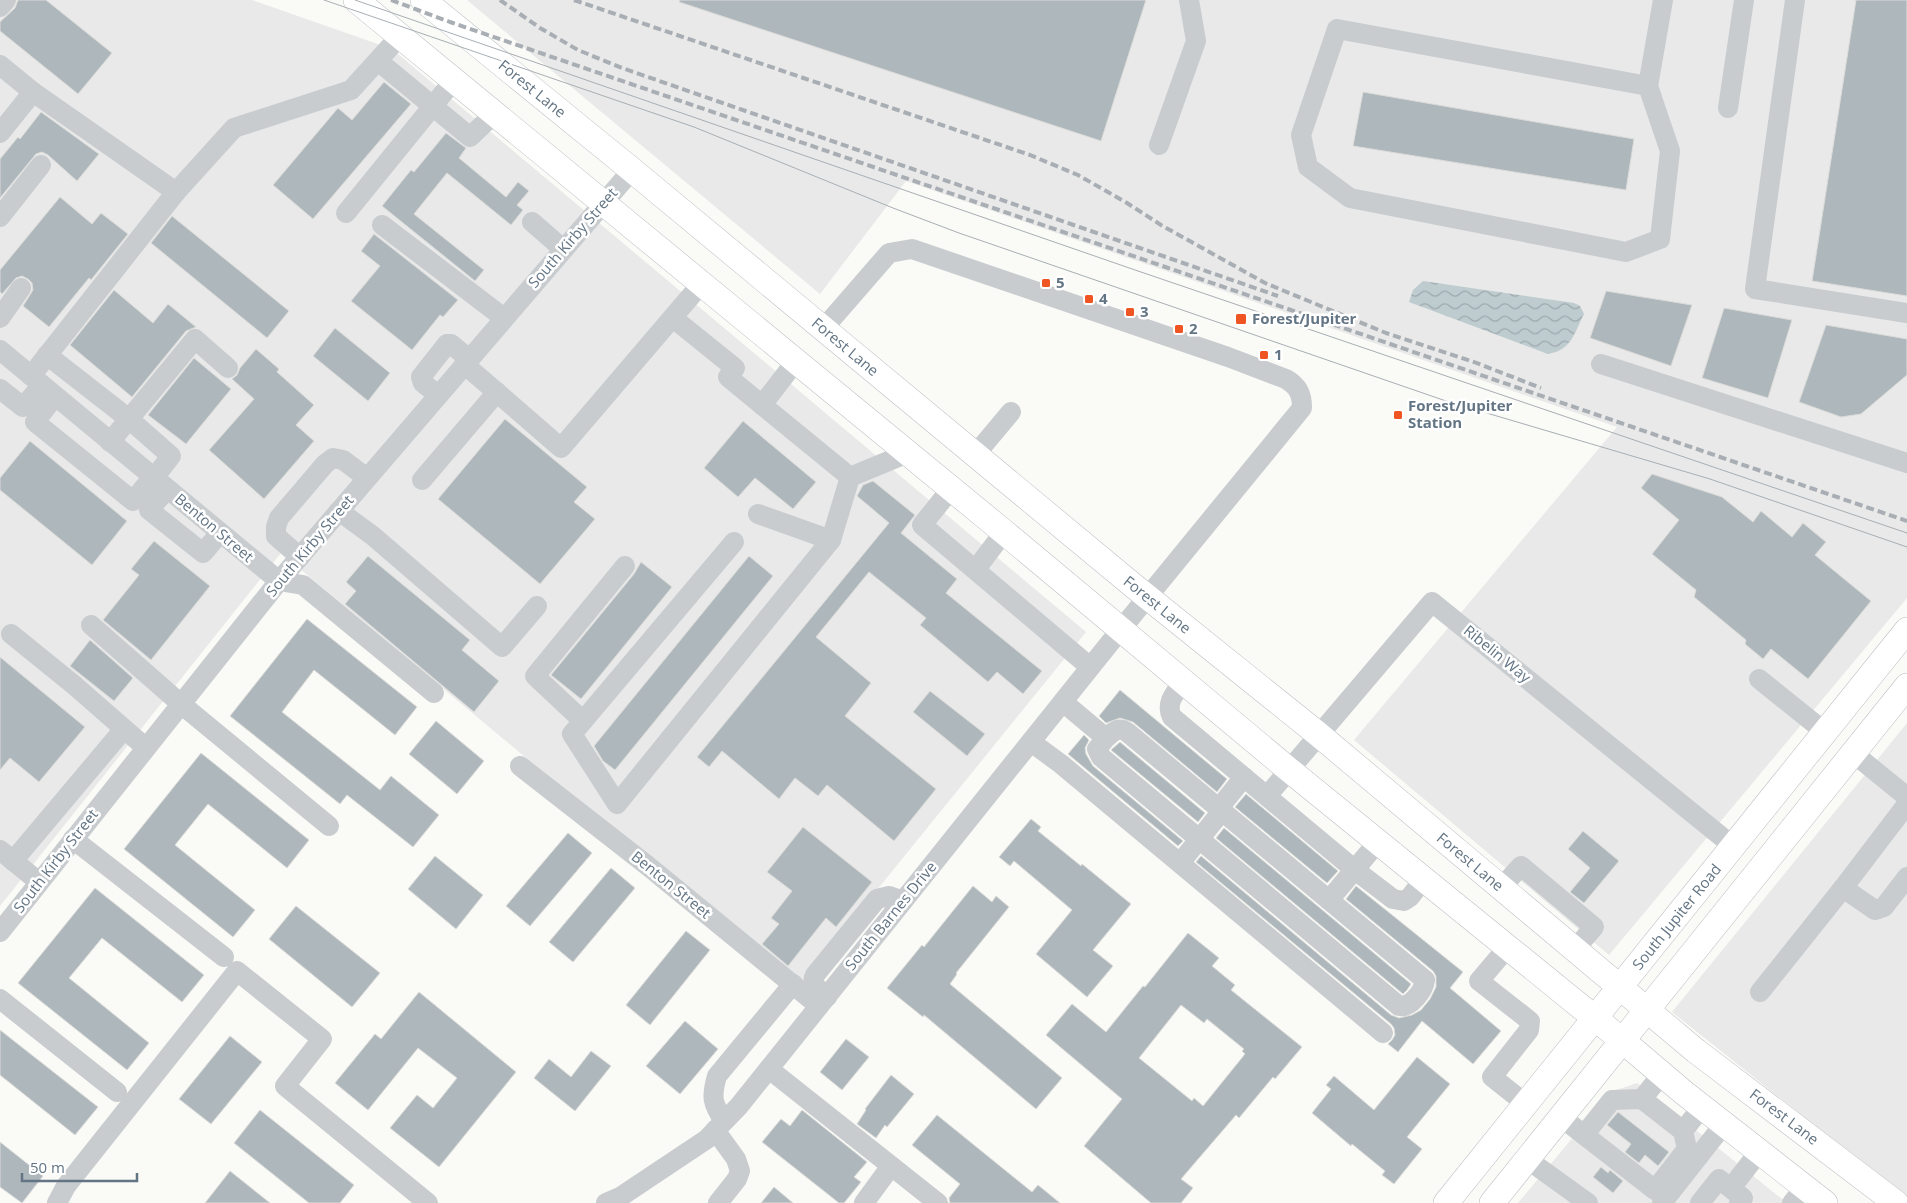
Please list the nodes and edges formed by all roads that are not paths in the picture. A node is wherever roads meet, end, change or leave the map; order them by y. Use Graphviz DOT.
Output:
graph roads {
  1 [pos="6,0"];
  2 [pos="356,0"];
  3 [pos="423,0"];
  4 [pos="1189,0"];
  5 [pos="1663,0"];
  6 [pos="1744,0"];
  7 [pos="1795,0"];
  8 [pos="0,7"];
  9 [pos="400,36"];
  10 [pos="378,61"];
  11 [pos="0,65"];
  12 [pos="454,80"];
  13 [pos="1648,86"];
  14 [pos="33,92"];
  15 [pos="433,106"];
  16 [pos="1728,108"];
  17 [pos="495,113"];
  18 [pos="0,133"];
  19 [pos="1159,145"];
  20 [pos="41,165"];
  21 [pos="632,170"];
  22 [pos="176,192"];
  23 [pos="604,202"];
  24 [pos="346,214"];
  25 [pos="0,217"];
  26 [pos="532,222"];
  27 [pos="382,225"];
  28 [pos="563,249"];
  29 [pos="702,283"];
  30 [pos="21,288"];
  31 [pos="1907,313"];
  32 [pos="0,318"];
  33 [pos="504,318"];
  34 [pos="673,318"];
  35 [pos="824,329"];
  36 [pos="1,353"];
  37 [pos="47,356"];
  38 [pos="466,361"];
  39 [pos="796,361"];
  40 [pos="1601,364"];
  41 [pos="228,368"];
  42 [pos="42,386"];
  43 [pos="0,389"];
  44 [pos="497,392"];
  45 [pos="762,406"];
  46 [pos="1011,412"];
  47 [pos="31,413"];
  48 [pos="129,419"];
  49 [pos="109,440"];
  50 [pos="908,453"];
  51 [pos="975,455"];
  52 [pos="1907,463"];
  53 [pos="88,464"];
  54 [pos="850,477"];
  55 [pos="367,478"];
  56 [pos="422,480"];
  57 [pos="158,481"];
  58 [pos="950,488"];
  59 [pos="339,511"];
  60 [pos="758,514"];
  61 [pos="1004,532"];
  62 [pos="220,533"];
  63 [pos="831,540"];
  64 [pos="734,542"];
  65 [pos="300,557"];
  66 [pos="626,566"];
  67 [pos="976,569"];
  68 [pos="279,582"];
  69 [pos="1148,598"];
  70 [pos="537,606"];
  71 [pos="91,625"];
  72 [pos="1120,630"];
  73 [pos="1907,630"];
  74 [pos="11,634"];
  75 [pos="1090,667"];
  76 [pos="1759,679"];
  77 [pos="1183,682"];
  78 [pos="1907,686"];
  79 [pos="434,693"];
  80 [pos="1063,702"];
  81 [pos="181,704"];
  82 [pos="583,721"];
  83 [pos="124,729"];
  84 [pos="1825,732"];
  85 [pos="1318,734"];
  86 [pos="1106,738"];
  87 [pos="1031,742"];
  88 [pos="146,747"];
  89 [pos="1853,753"];
  90 [pos="520,766"];
  91 [pos="1288,770"];
  92 [pos="1244,777"];
  93 [pos="1267,796"];
  94 [pos="1907,797"];
  95 [pos="1907,804"];
  96 [pos="1221,810"];
  97 [pos="329,826"];
  98 [pos="73,839"];
  99 [pos="1199,839"];
  100 [pos="1377,843"];
  101 [pos="1733,846"];
  102 [pos="7,856"];
  103 [pos="1180,863"];
  104 [pos="1355,870"];
  105 [pos="1907,877"];
  106 [pos="1423,880"];
  107 [pos="39,882"];
  108 [pos="1843,888"];
  109 [pos="1329,900"];
  110 [pos="0,932"];
  111 [pos="1507,948"];
  112 [pos="224,957"];
  113 [pos="793,984"];
  114 [pos="1620,987"];
  115 [pos="1760,992"];
  116 [pos="0,999"];
  117 [pos="823,1001"];
  118 [pos="1647,1010"];
  119 [pos="1594,1019"];
  120 [pos="1383,1033"];
  121 [pos="1623,1041"];
  122 [pos="769,1069"];
  123 [pos="1662,1074"];
  124 [pos="117,1092"];
  125 [pos="1642,1099"];
  126 [pos="1526,1104"];
  127 [pos="1702,1107"];
  128 [pos="1561,1117"];
  129 [pos="1724,1124"];
  130 [pos="720,1126"];
  131 [pos="1683,1131"];
  132 [pos="1584,1135"];
  133 [pos="1759,1152"];
  134 [pos="1527,1159"];
  135 [pos="891,1166"];
  136 [pos="1798,1195"];
  137 [pos="1735,1196"];
  138 [pos="57,1203"];
  139 [pos="428,1203"];
  140 [pos="606,1203"];
  141 [pos="718,1203"];
  142 [pos="864,1203"];
  143 [pos="938,1203"];
  144 [pos="1446,1203"];
  145 [pos="1492,1203"];
  146 [pos="1588,1203"];
  147 [pos="1662,1203"];
  148 [pos="1700,1203"];
  149 [pos="1824,1203"];
  150 [pos="1896,1203"];
  1 -- 8 [label="street"];
  2 -- 9 [label="main road"];
  3 -- 21 [label="main road, Forest Lane"];
  4 -- 19 [label="street"];
  5 -- 13 [label="street"];
  6 -- 16 [label="street"];
  7 -- 31 [label="street"];
  9 -- 10 [label="street"];
  9 -- 12 [label="main road"];
  10 -- 15 [label="street"];
  10 -- 22 [label="street"];
  11 -- 14 [label="street"];
  12 -- 15 [label="street"];
  12 -- 17 [label="main road"];
  13 -- 13 [label="street"];
  14 -- 18 [label="street"];
  14 -- 22 [label="street"];
  15 -- 17 [label="street"];
  15 -- 24 [label="street"];
  17 -- 23 [label="main road"];
  20 -- 25 [label="street"];
  21 -- 23 [label="street, South Kirby Street"];
  21 -- 35 [label="main road, Forest Lane"];
  22 -- 37 [label="street"];
  23 -- 28 [label="street, South Kirby Street"];
  23 -- 29 [label="main road"];
  26 -- 28 [label="street"];
  27 -- 33 [label="street"];
  28 -- 33 [label="street, South Kirby Street"];
  29 -- 34 [label="street"];
  29 -- 39 [label="main road"];
  30 -- 32 [label="street"];
  33 -- 38 [label="street, South Kirby Street"];
  34 -- 44 [label="street"];
  34 -- 45 [label="street"];
  35 -- 39 [label="main road"];
  35 -- 51 [label="main road, Forest Lane"];
  35 -- 69 [label="street, South Barnes Drive"];
  36 -- 42 [label="street, Benton Street"];
  37 -- 42 [label="street"];
  37 -- 48 [label="street"];
  38 -- 44 [label="street"];
  38 -- 55 [label="street, South Kirby Street"];
  39 -- 45 [label="street"];
  39 -- 50 [label="main road"];
  40 -- 52 [label="street"];
  41 -- 48 [label="street"];
  42 -- 47 [label="street"];
  42 -- 49 [label="street, Benton Street"];
  43 -- 47 [label="street"];
  44 -- 56 [label="street"];
  45 -- 54 [label="street"];
  46 -- 51 [label="street"];
  47 -- 53 [label="street"];
  48 -- 49 [label="street"];
  48 -- 57 [label="street"];
  49 -- 53 [label="street"];
  49 -- 57 [label="street, Benton Street"];
  50 -- 54 [label="street"];
  50 -- 58 [label="main road"];
  51 -- 58 [label="main road"];
  51 -- 69 [label="main road, Forest Lane"];
  53 -- 57 [label="street"];
  54 -- 63 [label="street"];
  55 -- 59 [label="street, South Kirby Street"];
  55 -- 65 [label="street"];
  57 -- 62 [label="street, Benton Street"];
  57 -- 62 [label="street"];
  58 -- 61 [label="main road"];
  58 -- 67 [label="street"];
  59 -- 65 [label="street, South Kirby Street"];
  59 -- 70 [label="street"];
  60 -- 63 [label="street"];
  61 -- 67 [label="street"];
  61 -- 72 [label="main road"];
  62 -- 68 [label="street, Benton Street"];
  63 -- 82 [label="street"];
  64 -- 82 [label="street"];
  65 -- 68 [label="street, South Kirby Street"];
  66 -- 82 [label="street"];
  67 -- 75 [label="street"];
  68 -- 79 [label="street"];
  68 -- 81 [label="street, South Kirby Street"];
  69 -- 72 [label="street, South Barnes Drive"];
  69 -- 85 [label="main road, Forest Lane"];
  71 -- 81 [label="street"];
  72 -- 75 [label="street, South Barnes Drive"];
  72 -- 77 [label="main road"];
  73 -- 84 [label="main road, South Jupiter Road"];
  74 -- 83 [label="street"];
  75 -- 80 [label="street, South Barnes Drive"];
  76 -- 84 [label="street"];
  77 -- 91 [label="main road"];
  77 -- 92 [label="street"];
  78 -- 89 [label="main road"];
  80 -- 86 [label="street"];
  80 -- 87 [label="street, South Barnes Drive"];
  81 -- 88 [label="street, South Kirby Street"];
  81 -- 97 [label="street"];
  83 -- 88 [label="street"];
  83 -- 102 [label="street"];
  84 -- 89 [label="main road"];
  84 -- 101 [label="main road, South Jupiter Road"];
  85 -- 91 [label="street, Ribelin Way"];
  85 -- 101 [label="street, Ribelin Way"];
  85 -- 114 [label="main road, Forest Lane"];
  86 -- 96 [label="street"];
  86 -- 99 [label="street"];
  87 -- 103 [label="street"];
  87 -- 117 [label="street, South Barnes Drive"];
  88 -- 98 [label="street, South Kirby Street"];
  89 -- 94 [label="street"];
  89 -- 118 [label="main road"];
  90 -- 113 [label="street, Benton Street"];
  91 -- 93 [label="street, Ribelin Way"];
  91 -- 100 [label="main road"];
  92 -- 93 [label="street"];
  92 -- 96 [label="street"];
  93 -- 104 [label="street"];
  95 -- 108 [label="street"];
  96 -- 99 [label="street"];
  96 -- 109 [label="street"];
  98 -- 107 [label="street, South Kirby Street"];
  98 -- 112 [label="street"];
  99 -- 103 [label="street"];
  99 -- 109 [label="street"];
  100 -- 104 [label="street"];
  100 -- 106 [label="main road"];
  101 -- 114 [label="main road, South Jupiter Road"];
  102 -- 107 [label="street"];
  103 -- 120 [label="street"];
  104 -- 106 [label="street"];
  104 -- 109 [label="street"];
  105 -- 108 [label="street"];
  106 -- 111 [label="main road"];
  107 -- 110 [label="street, South Kirby Street"];
  108 -- 115 [label="street"];
  111 -- 119 [label="main road"];
  111 -- 126 [label="street"];
  113 -- 117 [label="street, Benton Street"];
  113 -- 130 [label="street"];
  114 -- 118 [label="main road, Forest Lane"];
  114 -- 119 [label="main road, South Jupiter Road"];
  116 -- 124 [label="street"];
  117 -- 122 [label="street, South Barnes Drive"];
  118 -- 121 [label="main road"];
  118 -- 150 [label="main road, Forest Lane"];
  119 -- 121 [label="main road"];
  119 -- 126 [label="main road, South Jupiter Road"];
  121 -- 123 [label="main road"];
  121 -- 128 [label="main road"];
  122 -- 130 [label="street, South Barnes Drive"];
  122 -- 135 [label="street"];
  123 -- 125 [label="street"];
  123 -- 127 [label="main road"];
  125 -- 131 [label="street"];
  125 -- 132 [label="street"];
  126 -- 144 [label="main road, South Jupiter Road"];
  127 -- 129 [label="main road"];
  127 -- 131 [label="street"];
  128 -- 132 [label="street"];
  128 -- 134 [label="main road"];
  129 -- 133 [label="main road"];
  129 -- 147 [label="street"];
  130 -- 140 [label="street, South Barnes Drive"];
  130 -- 141 [label="street"];
  131 -- 132 [label="street"];
  133 -- 136 [label="main road"];
  133 -- 137 [label="street"];
  134 -- 145 [label="main road"];
  134 -- 146 [label="street"];
  135 -- 142 [label="street"];
  135 -- 143 [label="street"];
  136 -- 149 [label="main road"];
  137 -- 148 [label="street"];
  138 -- 139 [label="street"];
}
